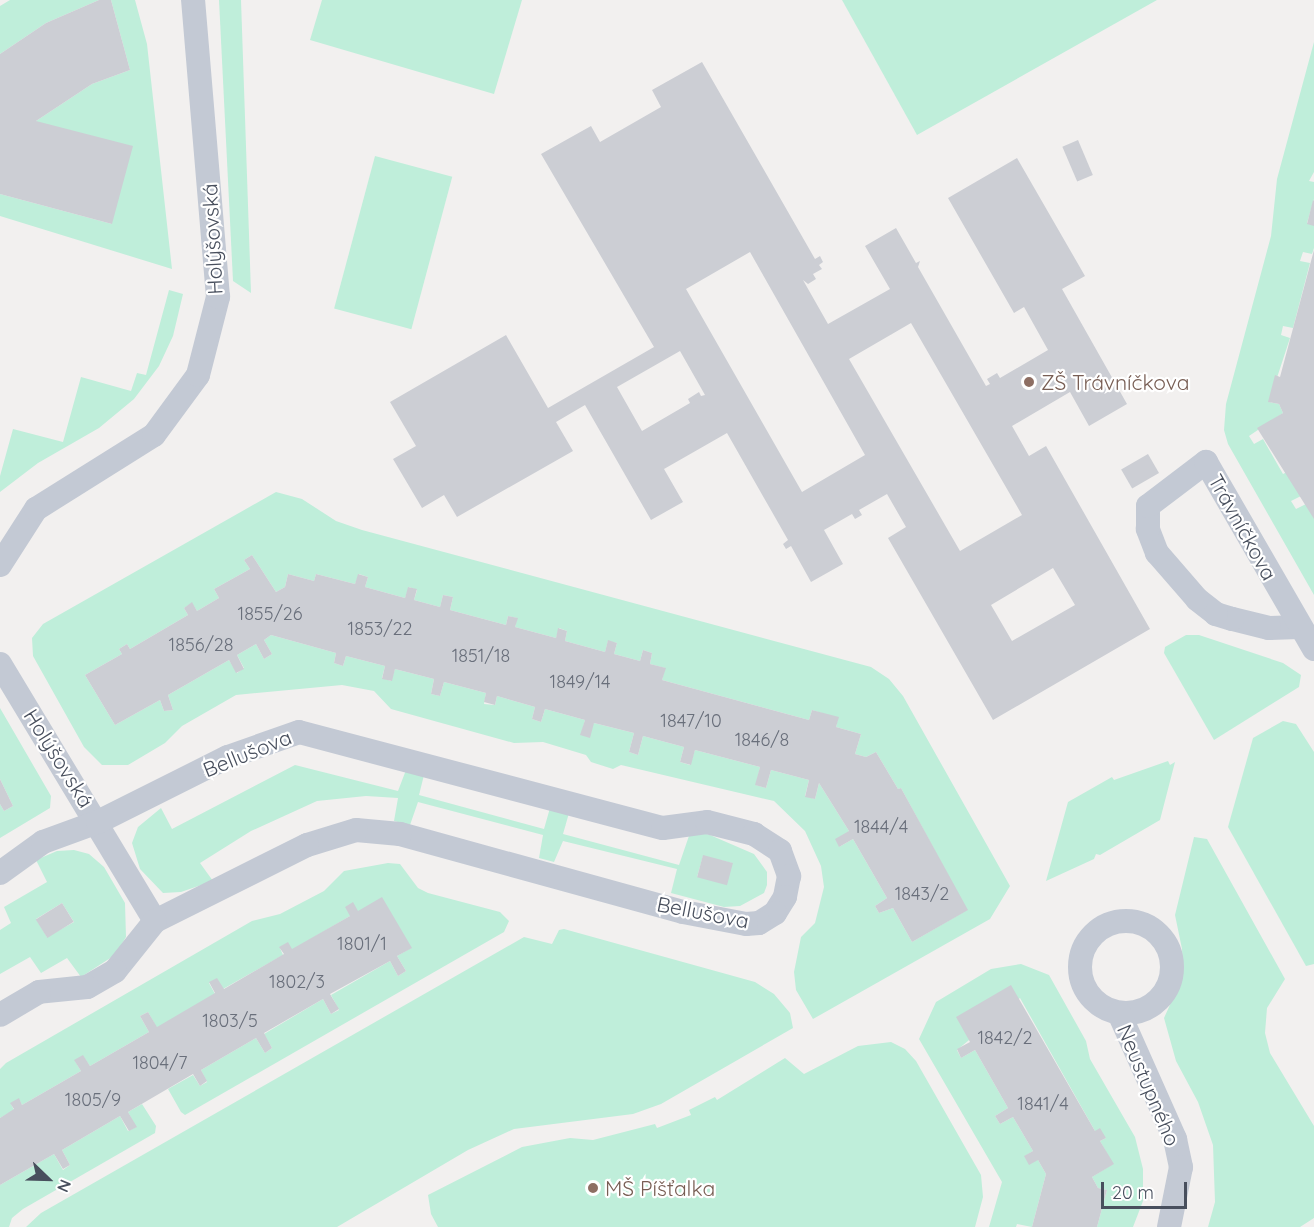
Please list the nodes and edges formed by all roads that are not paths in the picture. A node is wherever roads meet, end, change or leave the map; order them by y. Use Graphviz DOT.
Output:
graph roads {
  1 [pos="193,0"];
  2 [pos="0,565"];
  3 [pos="1299,627"];
  4 [pos="1314,649"];
  5 [pos="0,664"];
  6 [pos="98,822"];
  7 [pos="0,873"];
  8 [pos="155,921"];
  9 [pos="1119,1013"];
  10 [pos="0,1015"];
  11 [pos="1169,1227"];
  1 -- 2 [label="street, Holýšovská"];
  3 -- 3 [label="street, Trávníčkova"];
  3 -- 4 [label="street, Trávníčkova"];
  5 -- 6 [label="street, Holýšovská"];
  6 -- 7 [label="street, Bellušova"];
  6 -- 8 [label="street"];
  6 -- 8 [label="street, Bellušova"];
  8 -- 10 [label="street, Bellušova"];
  9 -- 11 [label="street, Neustupného"];
}
